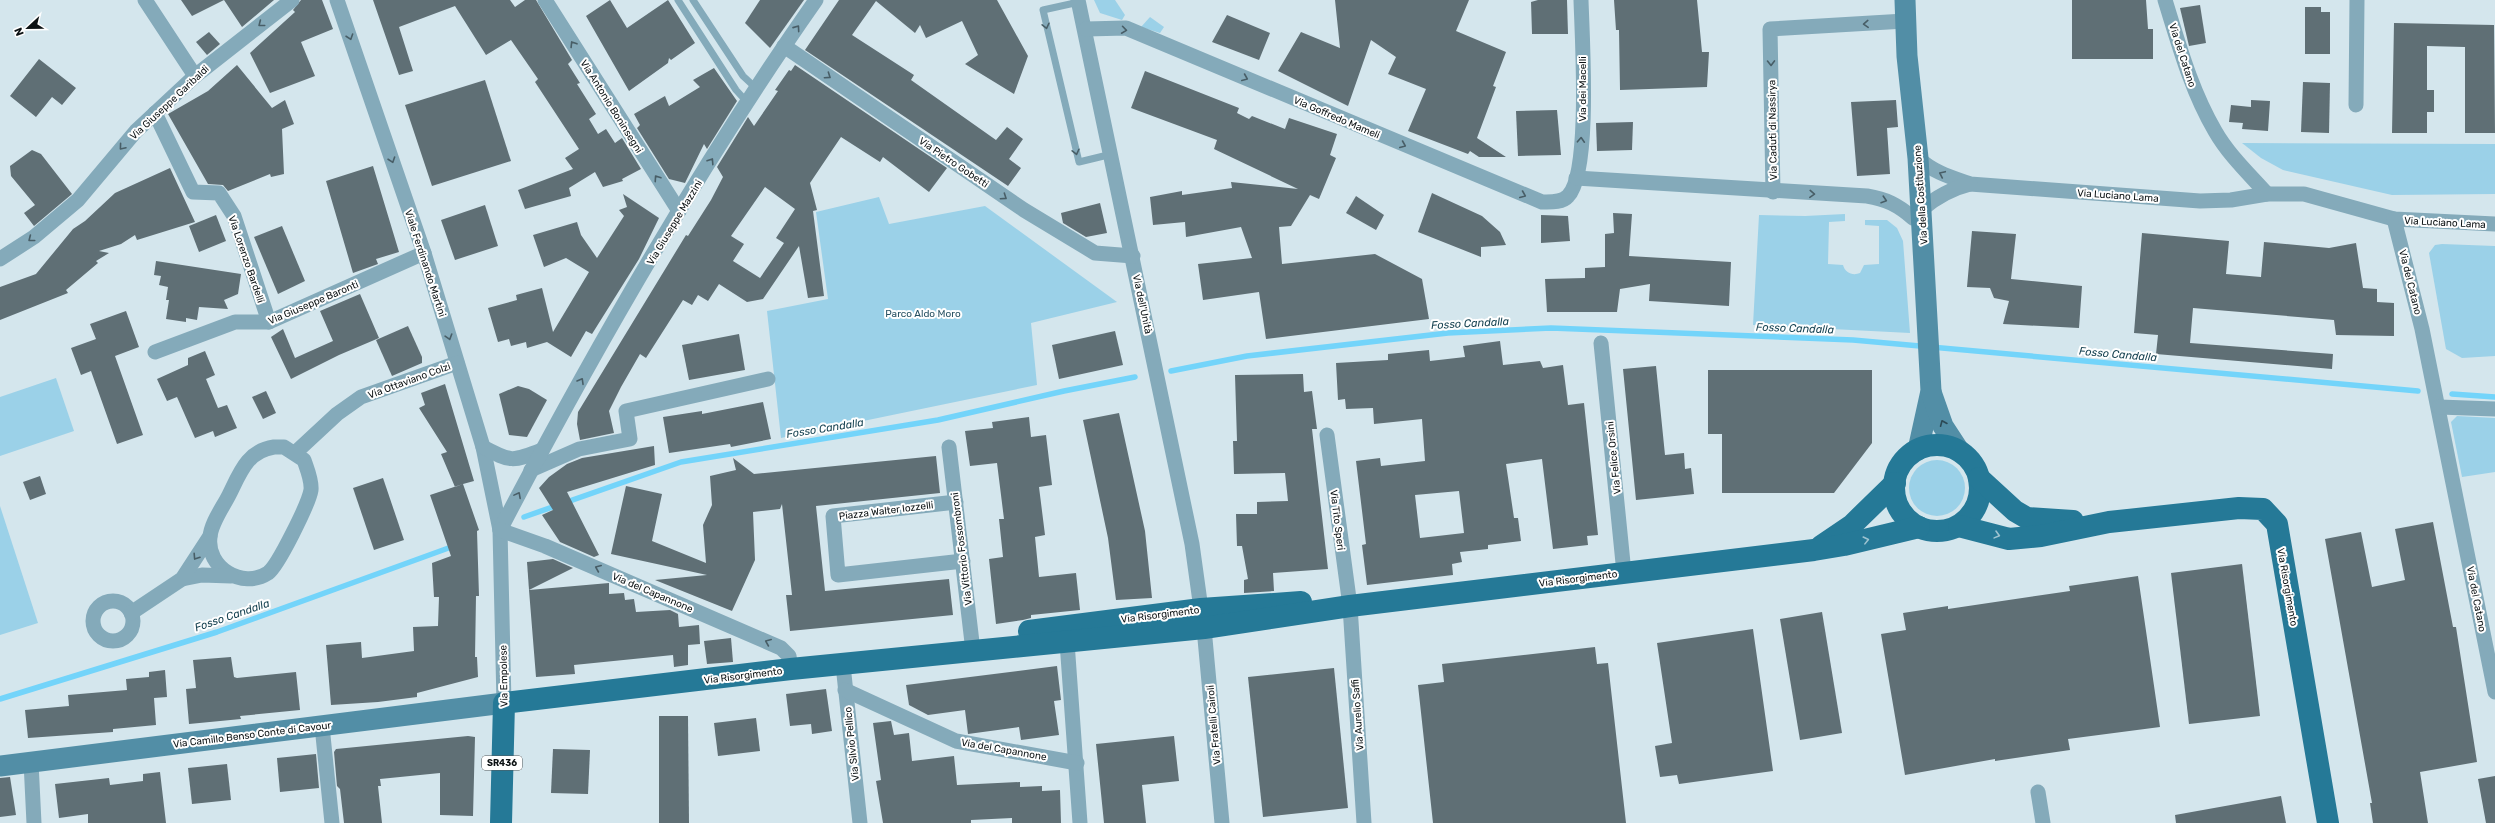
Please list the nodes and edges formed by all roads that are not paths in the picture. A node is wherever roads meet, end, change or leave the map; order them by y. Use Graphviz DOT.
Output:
graph roads {
  1 [pos="145,0"];
  2 [pos="292,0"];
  3 [pos="337,0"];
  4 [pos="545,0"];
  5 [pos="678,0"];
  6 [pos="693,0"];
  7 [pos="816,0"];
  8 [pos="1581,0"];
  9 [pos="1904,0"];
  10 [pos="2165,0"];
  11 [pos="2358,0"];
  12 [pos="1079,1"];
  13 [pos="1905,21"];
  14 [pos="1086,29"];
  15 [pos="784,46"];
  16 [pos="195,76"];
  17 [pos="1910,83"];
  18 [pos="757,89"];
  19 [pos="748,103"];
  20 [pos="2356,105"];
  21 [pos="155,113"];
  22 [pos="1112,154"];
  23 [pos="1918,158"];
  24 [pos="1576,178"];
  25 [pos="1970,184"];
  26 [pos="1773,192"];
  27 [pos="2267,194"];
  28 [pos="679,210"];
  29 [pos="1917,214"];
  30 [pos="2394,220"];
  31 [pos="2495,224"];
  32 [pos="424,253"];
  33 [pos="1133,256"];
  34 [pos="0,259"];
  35 [pos="269,322"];
  36 [pos="1601,343"];
  37 [pos="155,352"];
  38 [pos="457,362"];
  39 [pos="768,379"];
  40 [pos="1931,391"];
  41 [pos="2439,408"];
  42 [pos="2495,409"];
  43 [pos="1327,435"];
  44 [pos="483,447"];
  45 [pos="949,447"];
  46 [pos="542,450"];
  47 [pos="1918,450"];
  48 [pos="1960,452"];
  49 [pos="295,453"];
  50 [pos="531,470"];
  51 [pos="1979,478"];
  52 [pos="1895,483"];
  53 [pos="956,502"];
  54 [pos="2108,522"];
  55 [pos="1959,526"];
  56 [pos="1918,527"];
  57 [pos="500,530"];
  58 [pos="210,536"];
  59 [pos="1814,550"];
  60 [pos="963,561"];
  61 [pos="1624,573"];
  62 [pos="231,576"];
  63 [pos="182,579"];
  64 [pos="1346,607"];
  65 [pos="131,612"];
  66 [pos="1202,618"];
  67 [pos="1067,642"];
  68 [pos="1012,647"];
  69 [pos="978,650"];
  70 [pos="843,665"];
  71 [pos="792,669"];
  72 [pos="845,690"];
  73 [pos="2495,692"];
  74 [pos="504,703"];
  75 [pos="322,726"];
  76 [pos="31,762"];
  77 [pos="1077,762"];
  78 [pos="0,766"];
  79 [pos="2038,792"];
  80 [pos="34,823"];
  81 [pos="332,823"];
  82 [pos="501,823"];
  83 [pos="860,823"];
  84 [pos="1080,823"];
  85 [pos="1222,823"];
  86 [pos="1364,823"];
  87 [pos="2043,823"];
  88 [pos="2328,823"];
  1 -- 16 [label="street"];
  2 -- 16 [label="street, Via Giuseppe Garibaldi, one-way"];
  3 -- 32 [label="street, Viale Ferdinando Martini, one-way"];
  28 -- 4 [label="street, Via Antonio Boninsegni, one-way"];
  5 -- 19 [label="lane"];
  6 -- 18 [label="lane"];
  15 -- 7 [label="street, Via Giuseppe Mazzini, one-way"];
  24 -- 8 [label="street, Via dei Macelli, one-way"];
  9 -- 13 [label="street, Via della Costituzione"];
  10 -- 27 [label="street, Via del Catano"];
  11 -- 20 [label="street"];
  12 -- 14 [label="street, Via dell'Unità"];
  12 -- 22 [label="lane, one-way"];
  13 -- 17 [label="street, Via della Costituzione"];
  13 -- 26 [label="street, Via Caduti di Nassirya, one-way"];
  14 -- 22 [label="street, Via dell'Unità"];
  14 -- 24 [label="street, Via Goffredo Mameli, one-way"];
  15 -- 18 [label="street, Via Giuseppe Mazzini"];
  15 -- 33 [label="street, Via Pietro Gobetti, one-way"];
  16 -- 21 [label="street, Via Giuseppe Garibaldi"];
  17 -- 23 [label="street, Via della Costituzione"];
  17 -- 29 [label="street"];
  18 -- 19 [label="street, Via Giuseppe Mazzini"];
  28 -- 19 [label="street, Via Giuseppe Mazzini, one-way"];
  21 -- 34 [label="street, Via Giuseppe Garibaldi, one-way"];
  21 -- 35 [label="street, Via Lorenzo Bardelli"];
  22 -- 33 [label="street, Via dell'Unità"];
  25 -- 23 [label="street, Via Luciano Lama, one-way"];
  23 -- 29 [label="street, Via della Costituzione"];
  24 -- 26 [label="street, Via Caduti di Nassirya"];
  25 -- 27 [label="street, Via Luciano Lama"];
  25 -- 29 [label="street, Via Luciano Lama"];
  26 -- 29 [label="street, one-way"];
  27 -- 30 [label="street"];
  46 -- 28 [label="street, Via Giuseppe Mazzini, one-way"];
  29 -- 40 [label="street, Via della Costituzione"];
  30 -- 31 [label="street, Via Luciano Lama"];
  30 -- 41 [label="street, Via del Catano"];
  32 -- 35 [label="street, Via Giuseppe Baronti"];
  32 -- 38 [label="street, Viale Ferdinando Martini, one-way"];
  33 -- 66 [label="street, Via dell'Unità"];
  35 -- 37 [label="street, Via Giuseppe Baronti"];
  36 -- 61 [label="street, Via Felice Orsini"];
  38 -- 44 [label="street, Viale Ferdinando Martini"];
  38 -- 49 [label="street, Via Ottaviano Colzi"];
  39 -- 50 [label="street"];
  40 -- 47 [label="street, Via della Costituzione"];
  48 -- 40 [label="street, Via della Costituzione, one-way"];
  41 -- 42 [label="street"];
  41 -- 73 [label="street, Via del Catano"];
  43 -- 64 [label="street, Via Tito Speri"];
  44 -- 46 [label="street"];
  44 -- 57 [label="street, Viale Ferdinando Martini"];
  45 -- 53 [label="street, Via Vittorio Fossombroni"];
  46 -- 50 [label="street, Via Giuseppe Mazzini"];
  47 -- 48 [label="main road, Via Risorgimento"];
  47 -- 52 [label="main road, Via Risorgimento"];
  48 -- 51 [label="main road, Via Risorgimento"];
  49 -- 58 [label="street"];
  49 -- 62 [label="street"];
  57 -- 50 [label="street, Via Giuseppe Mazzini, one-way"];
  51 -- 54 [label="main road, Via Risorgimento"];
  51 -- 55 [label="main road"];
  52 -- 56 [label="main road, Via Risorgimento"];
  52 -- 59 [label="main road, Via Risorgimento"];
  53 -- 60 [label="street, Via Vittorio Fossombroni"];
  53 -- 60 [label="street, Piazza Walter Iozzelli"];
  55 -- 54 [label="main road, Via Risorgimento, one-way"];
  54 -- 88 [label="main road, Via Risorgimento"];
  55 -- 56 [label="main road, Via Risorgimento"];
  59 -- 56 [label="main road, Via Risorgimento, one-way"];
  71 -- 57 [label="street, Via del Capannone, one-way"];
  57 -- 74 [label="street, Via Empolese"];
  58 -- 62 [label="street"];
  58 -- 63 [label="street, one-way"];
  59 -- 61 [label="main road, Via Risorgimento"];
  60 -- 69 [label="street, Via Vittorio Fossombroni"];
  61 -- 64 [label="main road, Via Risorgimento"];
  62 -- 63 [label="street"];
  63 -- 65 [label="street"];
  64 -- 66 [label="main road, Via Risorgimento"];
  64 -- 66 [label="main road, Via Risorgimento"];
  64 -- 86 [label="street, Via Aurelio Saffi"];
  66 -- 67 [label="main road, Via Risorgimento"];
  66 -- 68 [label="main road, Via Risorgimento"];
  66 -- 69 [label="main road, Via Risorgimento"];
  66 -- 85 [label="street, Via Fratelli Cairoli"];
  67 -- 68 [label="main road, Via Risorgimento"];
  67 -- 77 [label="street"];
  68 -- 69 [label="main road, Via Risorgimento"];
  69 -- 70 [label="main road, Via Risorgimento"];
  70 -- 71 [label="main road, Via Risorgimento"];
  70 -- 72 [label="street, Via Silvio Pellico"];
  71 -- 74 [label="main road, Via Risorgimento"];
  72 -- 77 [label="street, Via del Capannone"];
  72 -- 83 [label="street, Via Silvio Pellico"];
  74 -- 75 [label="street, Via Camillo Benso Conte di Cavour"];
  74 -- 82 [label="main road, Via Empolese / SR436"];
  75 -- 76 [label="street, Via Camillo Benso Conte di Cavour"];
  75 -- 81 [label="street"];
  76 -- 78 [label="street, Via Camillo Benso Conte di Cavour"];
  76 -- 80 [label="street"];
  77 -- 84 [label="street"];
  79 -- 87 [label="street"];
}
